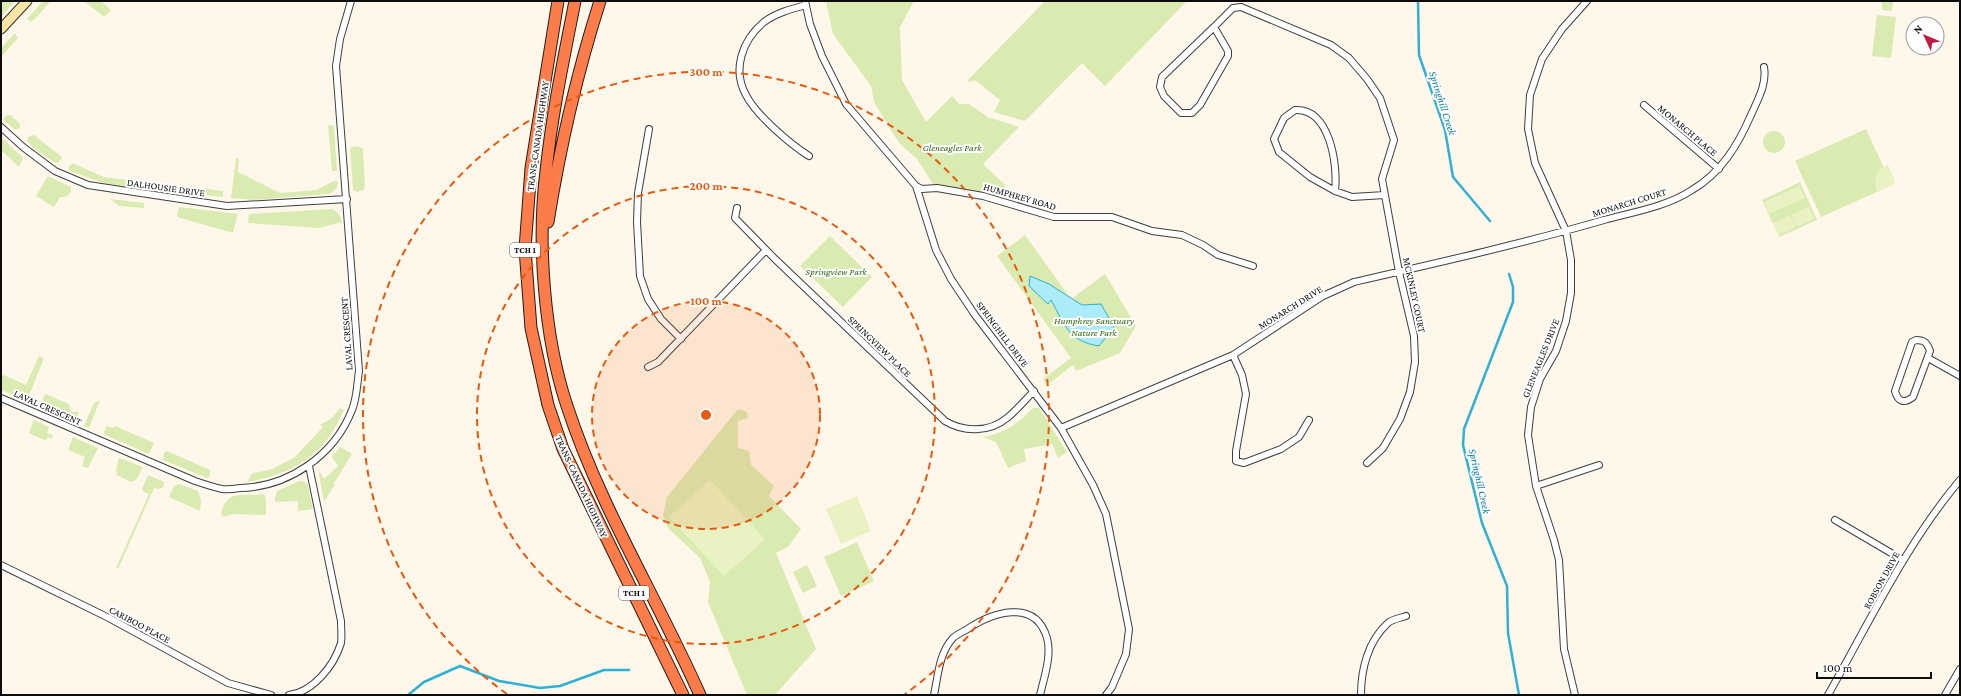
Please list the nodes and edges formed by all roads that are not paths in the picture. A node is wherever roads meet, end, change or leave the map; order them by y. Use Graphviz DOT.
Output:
graph roads {
  1 [pos="27,1"];
  2 [pos="351,1"];
  3 [pos="558,1"];
  4 [pos="575,1"];
  5 [pos="600,1"];
  6 [pos="1587,1"];
  7 [pos="805,3"];
  8 [pos="1240,4"];
  9 [pos="1214,27"];
  10 [pos="1,29"];
  11 [pos="1764,66"];
  12 [pos="1644,105"];
  13 [pos="1,127"];
  14 [pos="650,129"];
  15 [pos="809,156"];
  16 [pos="1718,169"];
  17 [pos="916,186"];
  18 [pos="1335,191"];
  19 [pos="1385,195"];
  20 [pos="346,199"];
  21 [pos="737,208"];
  22 [pos="1566,231"];
  23 [pos="766,250"];
  24 [pos="544,251"];
  25 [pos="1253,266"];
  26 [pos="1400,272"];
  27 [pos="681,339"];
  28 [pos="1232,355"];
  29 [pos="1928,358"];
  30 [pos="648,367"];
  31 [pos="1960,376"];
  32 [pos="1034,392"];
  33 [pos="1,398"];
  34 [pos="1309,420"];
  35 [pos="1061,428"];
  36 [pos="1367,463"];
  37 [pos="1599,465"];
  38 [pos="309,466"];
  39 [pos="1960,480"];
  40 [pos="1536,486"];
  41 [pos="1835,520"];
  42 [pos="1903,560"];
  43 [pos="1,564"];
  44 [pos="1406,616"];
  45 [pos="1960,669"];
  46 [pos="271,695"];
  47 [pos="289,695"];
  48 [pos="683,695"];
  49 [pos="700,695"];
  50 [pos="934,695"];
  51 [pos="1040,695"];
  52 [pos="1106,695"];
  53 [pos="1361,695"];
  54 [pos="1575,695"];
  55 [pos="1828,695"];
  56 [pos="1945,695"];
  1 -- 10 [label="street"];
  2 -- 20 [label="street, LAVAL CRESCENT"];
  3 -- 48 [label="highway, TRANS-CANADA HIGHWAY / TCH 1"];
  4 -- 24 [label="highway, TRANS-CANADA HIGHWAY / TCH 1"];
  5 -- 24 [label="highway"];
  6 -- 22 [label="street, GLENEAGLES DRIVE"];
  7 -- 15 [label="street"];
  7 -- 17 [label="street, SPRINGHILL DRIVE"];
  8 -- 9 [label="street"];
  8 -- 19 [label="street, MCKINLEY COURT"];
  9 -- 9 [label="street"];
  11 -- 16 [label="street, MONARCH COURT"];
  12 -- 16 [label="street, MONARCH PLACE"];
  13 -- 20 [label="street, DALHOUSIE DRIVE"];
  14 -- 27 [label="street"];
  16 -- 22 [label="street, MONARCH COURT"];
  17 -- 25 [label="street, HUMPHREY ROAD"];
  17 -- 32 [label="street, SPRINGHILL DRIVE"];
  18 -- 18 [label="street"];
  18 -- 19 [label="street"];
  19 -- 26 [label="street, MCKINLEY COURT"];
  20 -- 38 [label="street, LAVAL CRESCENT"];
  21 -- 23 [label="street, SPRINGVIEW PLACE"];
  22 -- 26 [label="street, MONARCH DRIVE"];
  22 -- 40 [label="street, GLENEAGLES DRIVE"];
  23 -- 27 [label="street"];
  23 -- 32 [label="street, SPRINGVIEW PLACE"];
  24 -- 49 [label="highway, TRANS-CANADA HIGHWAY / TCH 1"];
  26 -- 28 [label="street, MONARCH DRIVE"];
  26 -- 36 [label="street, MCKINLEY COURT"];
  27 -- 30 [label="street"];
  28 -- 34 [label="street"];
  28 -- 35 [label="street, MONARCH DRIVE"];
  29 -- 29 [label="street"];
  29 -- 31 [label="street"];
  32 -- 35 [label="street, SPRINGHILL DRIVE"];
  33 -- 38 [label="street, LAVAL CRESCENT"];
  35 -- 52 [label="street, SPRINGHILL DRIVE"];
  37 -- 40 [label="street"];
  38 -- 47 [label="street"];
  39 -- 42 [label="street, ROBSON DRIVE"];
  40 -- 54 [label="street, GLENEAGLES DRIVE"];
  41 -- 42 [label="street"];
  42 -- 55 [label="street, ROBSON DRIVE"];
  43 -- 46 [label="street, CARIBOO PLACE"];
  44 -- 53 [label="street"];
  45 -- 56 [label="street"];
  50 -- 51 [label="street"];
}
